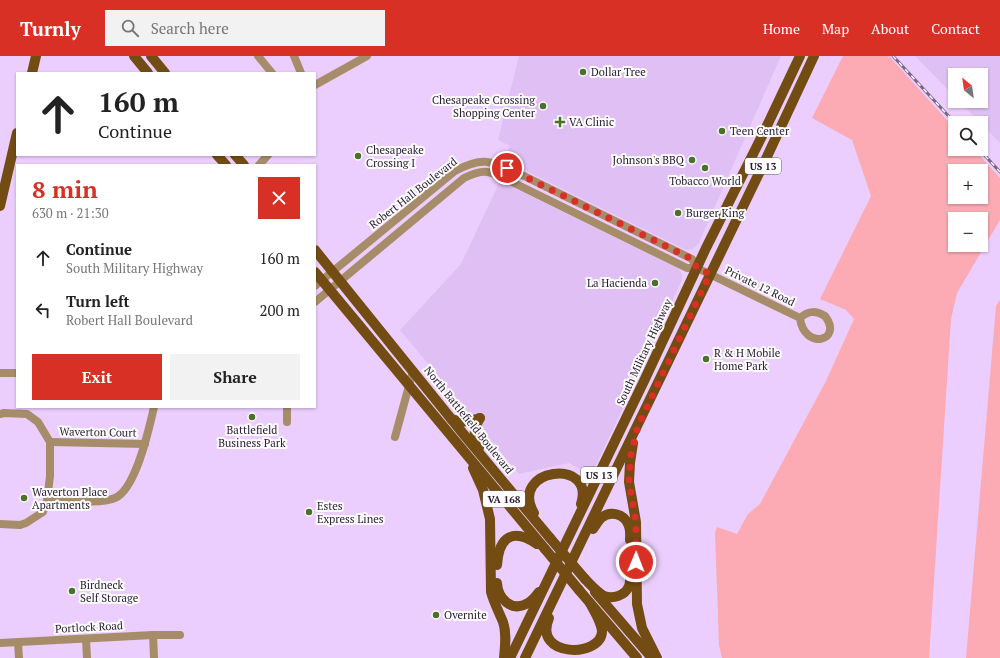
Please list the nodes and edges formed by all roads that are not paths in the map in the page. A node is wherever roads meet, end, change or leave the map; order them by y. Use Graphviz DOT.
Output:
graph roads {
  1 [pos="36,56"];
  2 [pos="134,56"];
  3 [pos="151,56"];
  4 [pos="258,56"];
  5 [pos="294,56"];
  6 [pos="800,56"];
  7 [pos="814,56"];
  8 [pos="365,57"];
  9 [pos="32,72"];
  10 [pos="147,72"];
  11 [pos="164,72"];
  12 [pos="271,72"];
  13 [pos="301,72"];
  14 [pos="316,84"];
  15 [pos="16,137"];
  16 [pos="218,156"];
  17 [pos="237,156"];
  18 [pos="267,156"];
  19 [pos="478,161"];
  20 [pos="225,164"];
  21 [pos="243,164"];
  22 [pos="260,164"];
  23 [pos="452,188"];
  24 [pos="0,206"];
  25 [pos="316,251"];
  26 [pos="697,268"];
  27 [pos="333,272"];
  28 [pos="710,274"];
  29 [pos="341,280"];
  30 [pos="319,283"];
  31 [pos="329,289"];
  32 [pos="316,301"];
  33 [pos="800,318"];
  34 [pos="414,371"];
  35 [pos="0,373"];
  36 [pos="16,373"];
  37 [pos="410,385"];
  38 [pos="154,408"];
  39 [pos="286,408"];
  40 [pos="0,414"];
  41 [pos="451,419"];
  42 [pos="287,422"];
  43 [pos="638,426"];
  44 [pos="395,437"];
  45 [pos="50,442"];
  46 [pos="145,444"];
  47 [pos="462,449"];
  48 [pos="485,459"];
  49 [pos="47,501"];
  50 [pos="0,524"];
  51 [pos="550,538"];
  52 [pos="566,544"];
  53 [pos="545,549"];
  54 [pos="576,555"];
  55 [pos="552,572"];
  56 [pos="585,579"];
  57 [pos="562,583"];
  58 [pos="590,603"];
  59 [pos="153,635"];
  60 [pos="180,635"];
  61 [pos="86,639"];
  62 [pos="18,642"];
  63 [pos="0,643"];
  64 [pos="19,658"];
  65 [pos="87,658"];
  66 [pos="154,658"];
  67 [pos="504,658"];
  68 [pos="510,658"];
  69 [pos="525,658"];
  70 [pos="636,658"];
  71 [pos="652,658"];
  72 [pos="657,658"];
  1 -- 9 [label="main road"];
  2 -- 10 [label="main road"];
  3 -- 11 [label="main road"];
  4 -- 12 [label="street"];
  5 -- 13 [label="street"];
  6 -- 26 [label="main road, South Military Highway / US 13"];
  7 -- 28 [label="main road, US 13"];
  8 -- 14 [label="street"];
  15 -- 24 [label="main road"];
  16 -- 20 [label="main road"];
  17 -- 21 [label="main road"];
  18 -- 22 [label="street"];
  19 -- 23 [label="street"];
  19 -- 26 [label="street, Robert Hall Boulevard"];
  19 -- 27 [label="street, Robert Hall Boulevard"];
  23 -- 26 [label="street, Robert Hall Boulevard"];
  23 -- 29 [label="street, Robert Hall Boulevard"];
  25 -- 27 [label="main road, North Battlefield Boulevard / VA 168"];
  26 -- 28 [label="street, Robert Hall Boulevard"];
  26 -- 52 [label="main road, South Military Highway / US 13"];
  27 -- 29 [label="main road, North Battlefield Boulevard / VA 168"];
  27 -- 30 [label="street, Robert Hall Boulevard"];
  28 -- 33 [label="street, Private 12 Road"];
  28 -- 43 [label="main road, US 13"];
  29 -- 31 [label="street, Robert Hall Boulevard"];
  29 -- 34 [label="main road, North Battlefield Boulevard / VA 168"];
  30 -- 31 [label="main road, North Battlefield Boulevard / VA 168"];
  31 -- 32 [label="street, Robert Hall Boulevard"];
  31 -- 37 [label="main road, North Battlefield Boulevard / VA 168"];
  34 -- 37 [label="street"];
  34 -- 41 [label="main road, North Battlefield Boulevard / VA 168"];
  35 -- 36 [label="street"];
  37 -- 44 [label="street"];
  37 -- 47 [label="main road, North Battlefield Boulevard / VA 168"];
  38 -- 46 [label="street"];
  39 -- 42 [label="street"];
  40 -- 45 [label="street"];
  41 -- 48 [label="main road, North Battlefield Boulevard / VA 168"];
  41 -- 48 [label="main road"];
  43 -- 54 [label="main road, US 13"];
  43 -- 72 [label="main road"];
  45 -- 46 [label="street, Waverton Court"];
  45 -- 49 [label="street"];
  46 -- 49 [label="street"];
  47 -- 53 [label="main road, North Battlefield Boulevard / VA 168"];
  47 -- 67 [label="main road"];
  48 -- 51 [label="main road, North Battlefield Boulevard / VA 168"];
  49 -- 50 [label="street"];
  51 -- 52 [label="main road"];
  51 -- 56 [label="main road, North Battlefield Boulevard / VA 168, bridge"];
  52 -- 55 [label="main road, South Military Highway / US 13"];
  53 -- 55 [label="main road"];
  53 -- 58 [label="main road, North Battlefield Boulevard / VA 168, bridge"];
  54 -- 56 [label="main road"];
  54 -- 57 [label="main road, US 13"];
  55 -- 68 [label="main road, South Military Highway / US 13"];
  56 -- 71 [label="main road, North Battlefield Boulevard / VA 168"];
  57 -- 58 [label="main road"];
  57 -- 69 [label="main road, US 13"];
  58 -- 70 [label="main road, North Battlefield Boulevard / VA 168"];
  59 -- 60 [label="street, Portlock Road"];
  59 -- 61 [label="street, Portlock Road"];
  59 -- 66 [label="street"];
  61 -- 62 [label="street, Portlock Road"];
  61 -- 65 [label="street"];
  62 -- 63 [label="street, Portlock Road"];
  62 -- 64 [label="street"];
}
